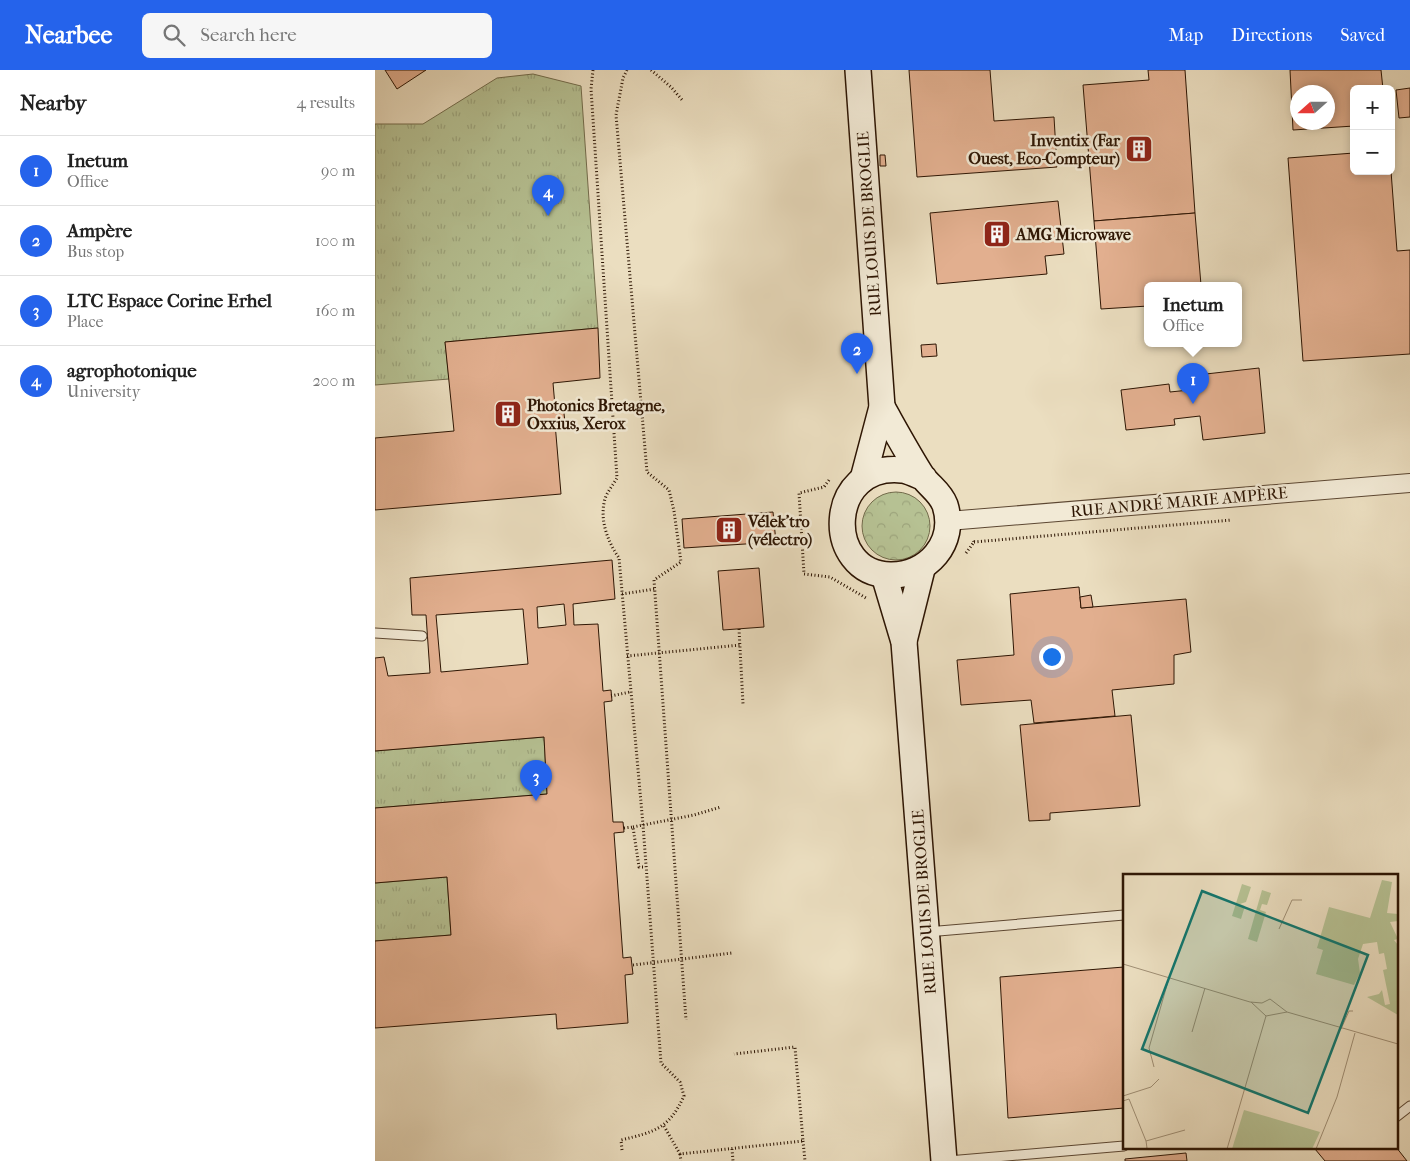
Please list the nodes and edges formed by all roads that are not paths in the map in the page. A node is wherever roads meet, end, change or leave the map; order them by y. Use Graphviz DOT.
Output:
graph roads {
  1 [pos="857,70"];
  2 [pos="882,407"];
  3 [pos="924,478"];
  4 [pos="863,479"];
  5 [pos="1410,482"];
  6 [pos="948,521"];
  7 [pos="922,569"];
  8 [pos="884,575"];
  9 [pos="375,633"];
  10 [pos="422,636"];
  11 [pos="904,642"];
  12 [pos="1123,915"];
  13 [pos="927,932"];
  14 [pos="1410,1106"];
  15 [pos="1397,1116"];
  16 [pos="1123,1146"];
  17 [pos="946,1161"];
  1 -- 2 [label="street, RUE LOUIS DE BROGLIE"];
  2 -- 3 [label="street, RUE LOUIS DE BROGLIE"];
  2 -- 4 [label="street, RUE LOUIS DE BROGLIE"];
  3 -- 4 [label="street, RUE LOUIS DE BROGLIE"];
  3 -- 6 [label="street, RUE LOUIS DE BROGLIE"];
  4 -- 8 [label="street, RUE LOUIS DE BROGLIE"];
  5 -- 6 [label="street, RUE ANDRÉ MARIE AMPÈRE"];
  6 -- 7 [label="street, RUE LOUIS DE BROGLIE"];
  7 -- 8 [label="street, RUE LOUIS DE BROGLIE"];
  7 -- 11 [label="street, RUE LOUIS DE BROGLIE"];
  8 -- 11 [label="street, RUE LOUIS DE BROGLIE"];
  9 -- 10 [label="lane"];
  11 -- 13 [label="street, RUE LOUIS DE BROGLIE"];
  12 -- 13 [label="lane"];
  13 -- 17 [label="street, RUE LOUIS DE BROGLIE"];
  14 -- 15 [label="lane"];
  16 -- 17 [label="lane"];
}
